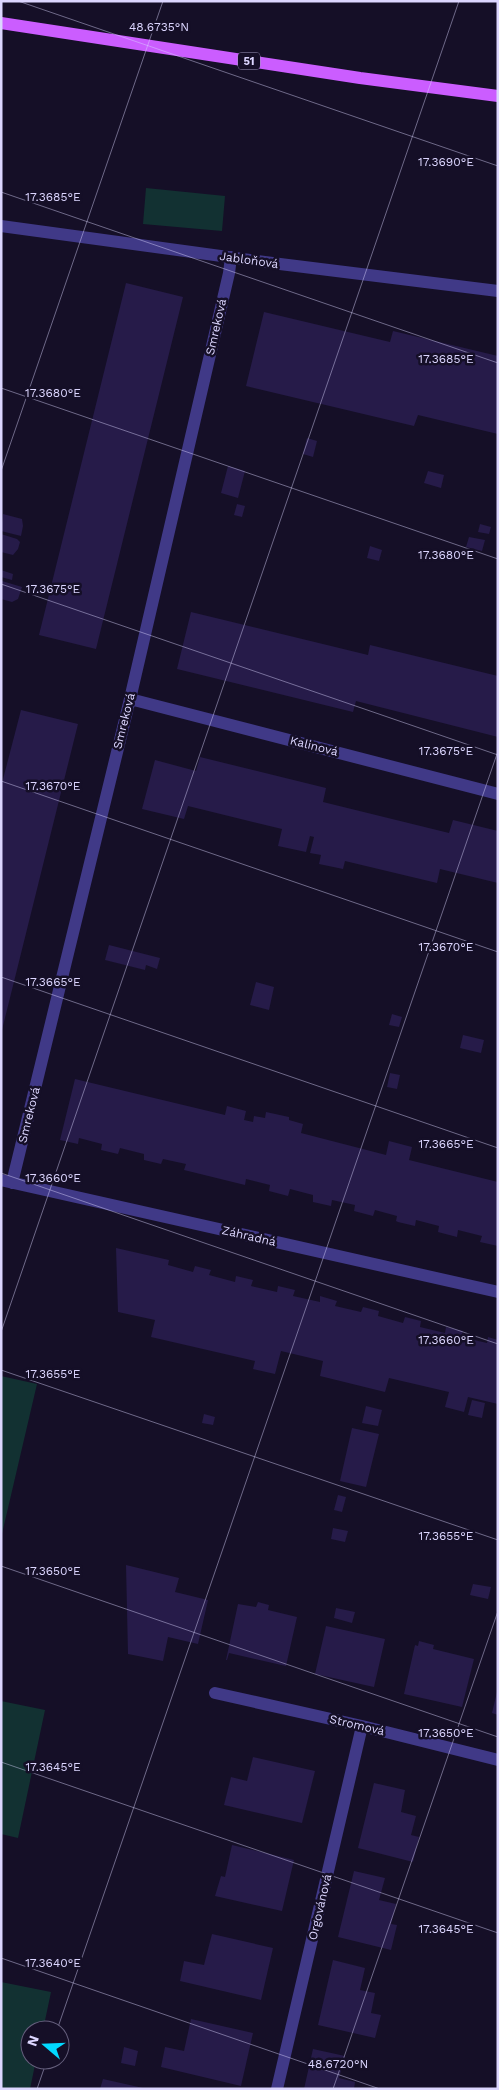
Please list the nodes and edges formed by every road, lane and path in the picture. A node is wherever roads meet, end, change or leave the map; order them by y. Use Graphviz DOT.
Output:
graph roads {
  1 [pos="1,22"];
  2 [pos="498,96"];
  3 [pos="1,226"];
  4 [pos="231,258"];
  5 [pos="498,291"];
  6 [pos="130,699"];
  7 [pos="498,794"];
  8 [pos="7,1182"];
  9 [pos="498,1292"];
  10 [pos="215,1693"];
  11 [pos="362,1726"];
  12 [pos="498,1760"];
  13 [pos="277,2089"];
  1 -- 2 [label="main road, 51"];
  3 -- 4 [label="street, Jabloňová"];
  4 -- 5 [label="street, Jabloňová"];
  4 -- 6 [label="street, Smreková"];
  6 -- 7 [label="street, Kalinová"];
  6 -- 8 [label="street, Smreková"];
  8 -- 9 [label="street, Záhradná"];
  10 -- 11 [label="street, Stromová"];
  11 -- 12 [label="street, Stromová"];
  11 -- 13 [label="street, Orgovánová"];
}
